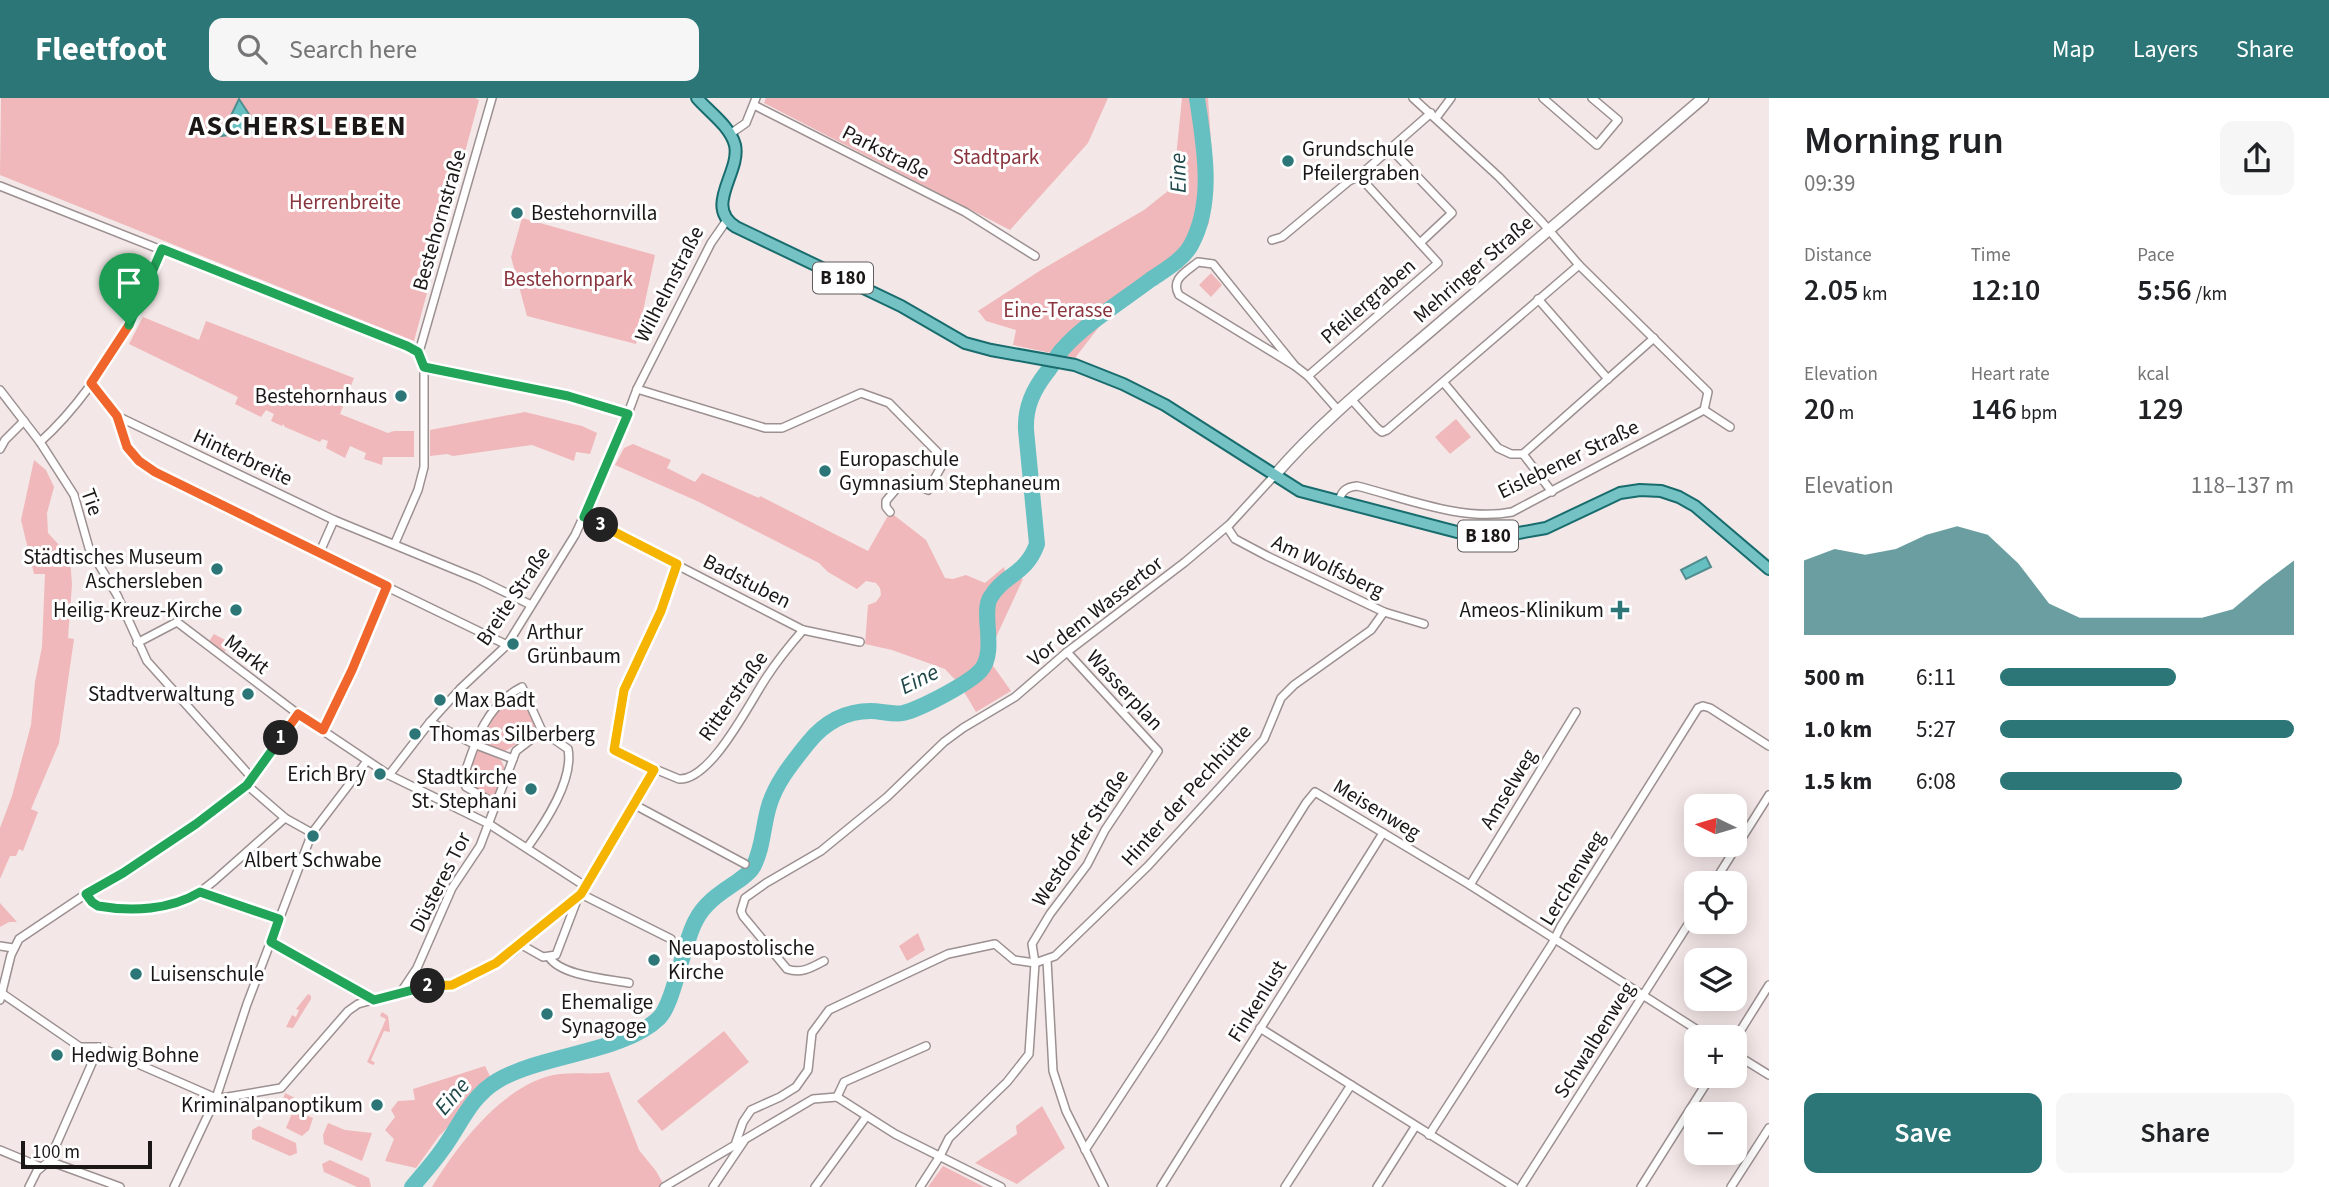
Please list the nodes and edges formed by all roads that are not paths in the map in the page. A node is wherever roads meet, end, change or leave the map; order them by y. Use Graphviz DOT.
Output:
graph roads {
  1 [pos="492,98"];
  2 [pos="697,98"];
  3 [pos="1413,98"];
  4 [pos="1451,98"];
  5 [pos="1543,98"];
  6 [pos="1592,98"];
  7 [pos="1703,98"];
  8 [pos="755,102"];
  9 [pos="1433,115"];
  10 [pos="730,134"];
  11 [pos="1390,148"];
  12 [pos="1359,176"];
  13 [pos="0,186"];
  14 [pos="727,220"];
  15 [pos="1549,230"];
  16 [pos="1272,240"];
  17 [pos="1420,243"];
  18 [pos="162,249"];
  19 [pos="1035,256"];
  20 [pos="1579,265"];
  21 [pos="1538,299"];
  22 [pos="1654,338"];
  23 [pos="418,352"];
  24 [pos="1295,366"];
  25 [pos="424,367"];
  26 [pos="1308,376"];
  27 [pos="1608,379"];
  28 [pos="91,383"];
  29 [pos="1444,383"];
  30 [pos="637,389"];
  31 [pos="0,390"];
  32 [pos="1351,399"];
  33 [pos="1704,410"];
  34 [pos="1338,411"];
  35 [pos="628,414"];
  36 [pos="117,416"];
  37 [pos="23,421"];
  38 [pos="1730,427"];
  39 [pos="40,442"];
  40 [pos="0,449"];
  41 [pos="614,451"];
  42 [pos="1523,454"];
  43 [pos="1274,476"];
  44 [pos="1552,492"];
  45 [pos="1339,502"];
  46 [pos="890,512"];
  47 [pos="584,517"];
  48 [pos="334,520"];
  49 [pos="1227,527"];
  50 [pos="395,543"];
  51 [pos="319,554"];
  52 [pos="677,564"];
  53 [pos="1769,569"];
  54 [pos="387,586"];
  55 [pos="531,605"];
  56 [pos="1384,612"];
  57 [pos="1424,624"];
  58 [pos="803,630"];
  59 [pos="860,642"];
  60 [pos="137,643"];
  61 [pos="507,645"];
  62 [pos="1067,652"];
  63 [pos="1576,712"];
  64 [pos="298,714"];
  65 [pos="430,722"];
  66 [pos="323,730"];
  67 [pos="542,731"];
  68 [pos="474,744"];
  69 [pos="1769,746"];
  70 [pos="1158,751"];
  71 [pos="513,759"];
  72 [pos="367,761"];
  73 [pos="654,770"];
  74 [pos="389,775"];
  75 [pos="252,778"];
  76 [pos="247,785"];
  77 [pos="1769,795"];
  78 [pos="496,804"];
  79 [pos="635,805"];
  80 [pos="285,818"];
  81 [pos="489,824"];
  82 [pos="312,833"];
  83 [pos="1383,833"];
  84 [pos="527,848"];
  85 [pos="745,864"];
  86 [pos="1721,871"];
  87 [pos="1470,885"];
  88 [pos="585,886"];
  89 [pos="200,892"];
  90 [pos="86,894"];
  91 [pos="580,895"];
  92 [pos="279,919"];
  93 [pos="1684,931"];
  94 [pos="1555,938"];
  95 [pos="671,939"];
  96 [pos="271,942"];
  97 [pos="520,944"];
  98 [pos="0,946"];
  99 [pos="13,948"];
  100 [pos="549,957"];
  101 [pos="1047,960"];
  102 [pos="824,961"];
  103 [pos="1035,963"];
  104 [pos="629,984"];
  105 [pos="1769,985"];
  106 [pos="401,992"];
  107 [pos="0,995"];
  108 [pos="1644,995"];
  109 [pos="374,1000"];
  110 [pos="1690,1025"];
  111 [pos="1744,1025"];
  112 [pos="1260,1028"];
  113 [pos="926,1046"];
  114 [pos="99,1047"];
  115 [pos="1747,1061"];
  116 [pos="1769,1075"];
  117 [pos="1351,1085"];
  118 [pos="1703,1088"];
  119 [pos="837,1097"];
  120 [pos="216,1098"];
  121 [pos="866,1117"];
  122 [pos="1415,1127"];
  123 [pos="1769,1128"];
  124 [pos="1429,1135"];
  125 [pos="744,1141"];
  126 [pos="735,1145"];
  127 [pos="0,1150"];
  128 [pos="1085,1150"];
  129 [pos="940,1156"];
  130 [pos="49,1161"];
  131 [pos="41,1167"];
  132 [pos="29,1187"];
  133 [pos="120,1187"];
  134 [pos="174,1187"];
  135 [pos="664,1187"];
  136 [pos="713,1187"];
  137 [pos="815,1187"];
  138 [pos="920,1187"];
  139 [pos="1001,1187"];
  140 [pos="1104,1187"];
  141 [pos="1161,1187"];
  142 [pos="1285,1187"];
  143 [pos="1377,1187"];
  144 [pos="1514,1187"];
  145 [pos="1521,1187"];
  146 [pos="1641,1187"];
  147 [pos="1731,1187"];
  1 -- 23 [label="street, Bestehornstraße"];
  2 -- 10 [label="main road"];
  3 -- 9 [label="street"];
  4 -- 9 [label="street"];
  5 -- 6 [label="street"];
  7 -- 15 [label="main road, Mehringer Straße"];
  8 -- 10 [label="street"];
  8 -- 19 [label="street, Parkstraße"];
  9 -- 11 [label="street"];
  9 -- 15 [label="street"];
  10 -- 14 [label="main road, Wilhelmstraße"];
  11 -- 12 [label="street"];
  11 -- 17 [label="street"];
  12 -- 16 [label="street"];
  12 -- 17 [label="street, Pfeilergraben"];
  13 -- 18 [label="street"];
  14 -- 30 [label="street, Wilhelmstraße"];
  14 -- 43 [label="main road, B 180"];
  15 -- 20 [label="street"];
  15 -- 32 [label="main road, Mehringer Straße"];
  17 -- 26 [label="street, Pfeilergraben"];
  18 -- 23 [label="street"];
  18 -- 28 [label="street"];
  20 -- 21 [label="street"];
  20 -- 22 [label="street"];
  21 -- 27 [label="street"];
  21 -- 29 [label="street"];
  22 -- 27 [label="street"];
  22 -- 33 [label="street"];
  23 -- 25 [label="street"];
  24 -- 24 [label="street"];
  24 -- 26 [label="street"];
  25 -- 35 [label="street"];
  25 -- 50 [label="street"];
  26 -- 34 [label="street"];
  27 -- 42 [label="street"];
  28 -- 36 [label="street, Hinterbreite"];
  28 -- 39 [label="street"];
  29 -- 32 [label="street"];
  29 -- 42 [label="street"];
  30 -- 35 [label="street, Wilhelmstraße"];
  30 -- 46 [label="street"];
  31 -- 37 [label="street, Tie"];
  32 -- 34 [label="main road, Mehringer Straße"];
  33 -- 38 [label="street"];
  33 -- 44 [label="street, Eislebener Straße"];
  34 -- 43 [label="main road, Mehringer Straße"];
  35 -- 41 [label="street, Wilhelmstraße"];
  36 -- 48 [label="street, Hinterbreite"];
  36 -- 51 [label="street"];
  37 -- 39 [label="street, Tie"];
  37 -- 40 [label="street"];
  39 -- 60 [label="street, Tie"];
  41 -- 47 [label="street, Breite Straße"];
  42 -- 44 [label="street"];
  43 -- 45 [label="main road, B 180"];
  43 -- 49 [label="street, Vor dem Wassertor"];
  44 -- 45 [label="street, Eislebener Straße"];
  45 -- 53 [label="main road, B 180"];
  47 -- 52 [label="street, Badstuben"];
  47 -- 55 [label="street, Breite Straße"];
  48 -- 50 [label="street, Hinterbreite"];
  48 -- 51 [label="street"];
  49 -- 56 [label="street, Am Wolfsberg"];
  49 -- 62 [label="street, Vor dem Wassertor"];
  50 -- 55 [label="street, Hinterbreite"];
  51 -- 54 [label="street"];
  52 -- 58 [label="street, Badstuben"];
  52 -- 73 [label="street"];
  54 -- 61 [label="street"];
  54 -- 66 [label="street"];
  55 -- 61 [label="street, Breite Straße"];
  56 -- 57 [label="street, Am Wolfsberg"];
  56 -- 101 [label="street, Hinter der Pechhütte"];
  58 -- 59 [label="street, Badstuben"];
  58 -- 73 [label="street, Ritterstraße"];
  60 -- 64 [label="street, Markt"];
  60 -- 75 [label="street, Tie"];
  61 -- 65 [label="street, Breite Straße"];
  62 -- 70 [label="street, Wasserplan"];
  62 -- 102 [label="street, Vor dem Wassertor"];
  63 -- 87 [label="street, Amselweg"];
  64 -- 66 [label="street, Markt"];
  64 -- 75 [label="street"];
  65 -- 68 [label="street"];
  65 -- 74 [label="street, Breite Straße"];
  66 -- 72 [label="street, Markt"];
  67 -- 68 [label="street"];
  67 -- 71 [label="street"];
  67 -- 84 [label="street"];
  68 -- 71 [label="street"];
  68 -- 78 [label="street"];
  69 -- 94 [label="street, Lerchenweg"];
  70 -- 103 [label="street, Westdorfer Straße"];
  71 -- 78 [label="street, Düsteres Tor"];
  72 -- 74 [label="street, Markt"];
  72 -- 82 [label="street"];
  73 -- 79 [label="street"];
  74 -- 81 [label="street, Markt"];
  75 -- 76 [label="street"];
  76 -- 80 [label="street"];
  76 -- 90 [label="street"];
  77 -- 86 [label="street"];
  78 -- 81 [label="street, Düsteres Tor"];
  79 -- 85 [label="street"];
  79 -- 88 [label="street"];
  80 -- 82 [label="street"];
  80 -- 89 [label="street"];
  81 -- 84 [label="street, Markt"];
  81 -- 106 [label="street, Düsteres Tor"];
  82 -- 92 [label="street"];
  83 -- 87 [label="street, Meisenweg"];
  83 -- 112 [label="street, Finkenlust"];
  83 -- 128 [label="street, Meisenweg"];
  84 -- 88 [label="street, Markt"];
  87 -- 94 [label="street, Meisenweg"];
  88 -- 91 [label="street"];
  89 -- 90 [label="street"];
  89 -- 92 [label="street"];
  90 -- 99 [label="street"];
  91 -- 95 [label="street"];
  91 -- 97 [label="street"];
  91 -- 100 [label="street"];
  92 -- 96 [label="street"];
  93 -- 108 [label="street, Schwalbenweg"];
  94 -- 108 [label="street, Meisenweg"];
  94 -- 124 [label="street, Lerchenweg"];
  96 -- 109 [label="street"];
  96 -- 120 [label="street"];
  97 -- 100 [label="street"];
  97 -- 106 [label="street"];
  98 -- 99 [label="street"];
  99 -- 107 [label="street"];
  100 -- 104 [label="street"];
  101 -- 103 [label="street, Hinter der Pechhütte"];
  101 -- 128 [label="street"];
  103 -- 126 [label="street"];
  103 -- 129 [label="street"];
  105 -- 111 [label="street"];
  106 -- 109 [label="street"];
  107 -- 114 [label="street"];
  108 -- 110 [label="street, Meisenweg"];
  108 -- 145 [label="street, Schwalbenweg"];
  109 -- 120 [label="street"];
  112 -- 117 [label="street"];
  112 -- 141 [label="street, Finkenlust"];
  113 -- 119 [label="street"];
  114 -- 120 [label="street"];
  114 -- 130 [label="street"];
  115 -- 116 [label="street"];
  117 -- 122 [label="street"];
  117 -- 142 [label="street"];
  118 -- 146 [label="street"];
  119 -- 121 [label="street"];
  119 -- 125 [label="street"];
  120 -- 134 [label="street"];
  121 -- 129 [label="street"];
  121 -- 137 [label="street"];
  122 -- 124 [label="street"];
  122 -- 143 [label="street"];
  123 -- 147 [label="street"];
  124 -- 144 [label="street"];
  125 -- 126 [label="street"];
  125 -- 136 [label="street"];
  126 -- 135 [label="street"];
  127 -- 131 [label="street"];
  128 -- 140 [label="street"];
  129 -- 138 [label="street"];
  129 -- 139 [label="street"];
  130 -- 131 [label="street"];
  130 -- 133 [label="street"];
  131 -- 132 [label="street"];
}
